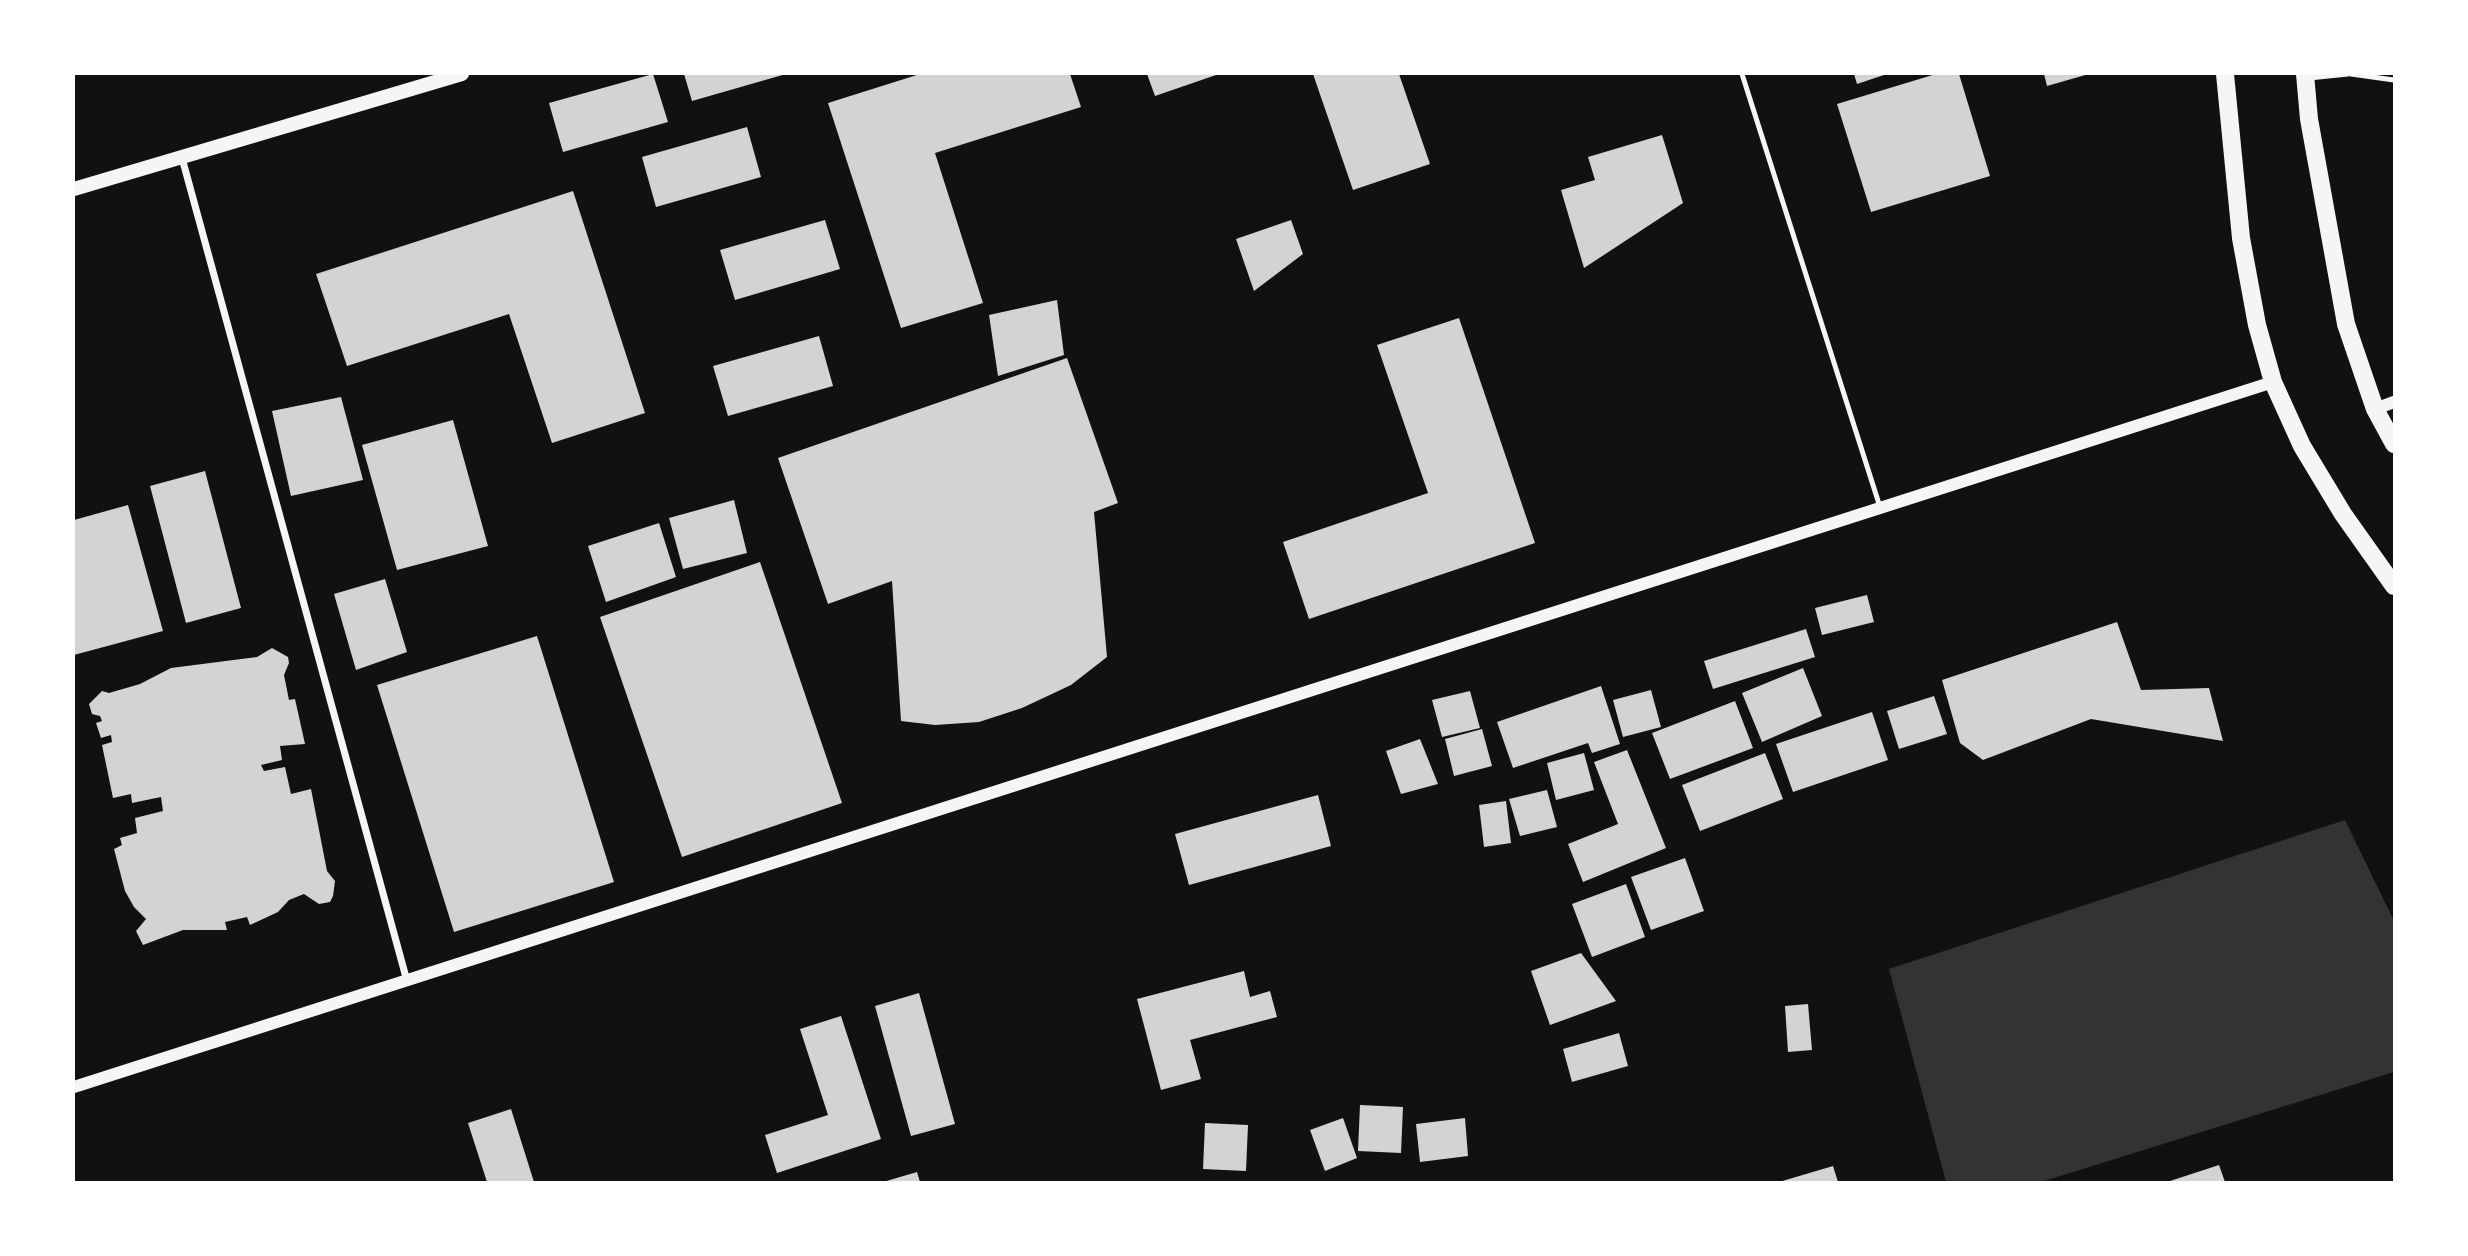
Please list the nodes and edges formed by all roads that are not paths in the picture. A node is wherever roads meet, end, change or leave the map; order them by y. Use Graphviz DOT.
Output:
graph roads {
  1 [pos="462,74"];
  2 [pos="1742,74"];
  3 [pos="2225,74"];
  4 [pos="2349,74"];
  5 [pos="2305,76"];
  6 [pos="2395,80"];
  7 [pos="182,158"];
  8 [pos="74,189"];
  9 [pos="2273,382"];
  10 [pos="2395,402"];
  11 [pos="2375,409"];
  12 [pos="2395,444"];
  13 [pos="1880,507"];
  14 [pos="2395,586"];
  15 [pos="408,981"];
  16 [pos="74,1087"];
  1 -- 7 [label="main road"];
  2 -- 13 [label="lane"];
  3 -- 9 [label="main road"];
  4 -- 5 [label="lane"];
  4 -- 6 [label="lane"];
  5 -- 11 [label="main road"];
  7 -- 8 [label="main road"];
  7 -- 15 [label="street"];
  9 -- 13 [label="street"];
  9 -- 14 [label="main road"];
  10 -- 11 [label="street"];
  11 -- 12 [label="main road"];
  13 -- 15 [label="street"];
  15 -- 16 [label="street"];
}
